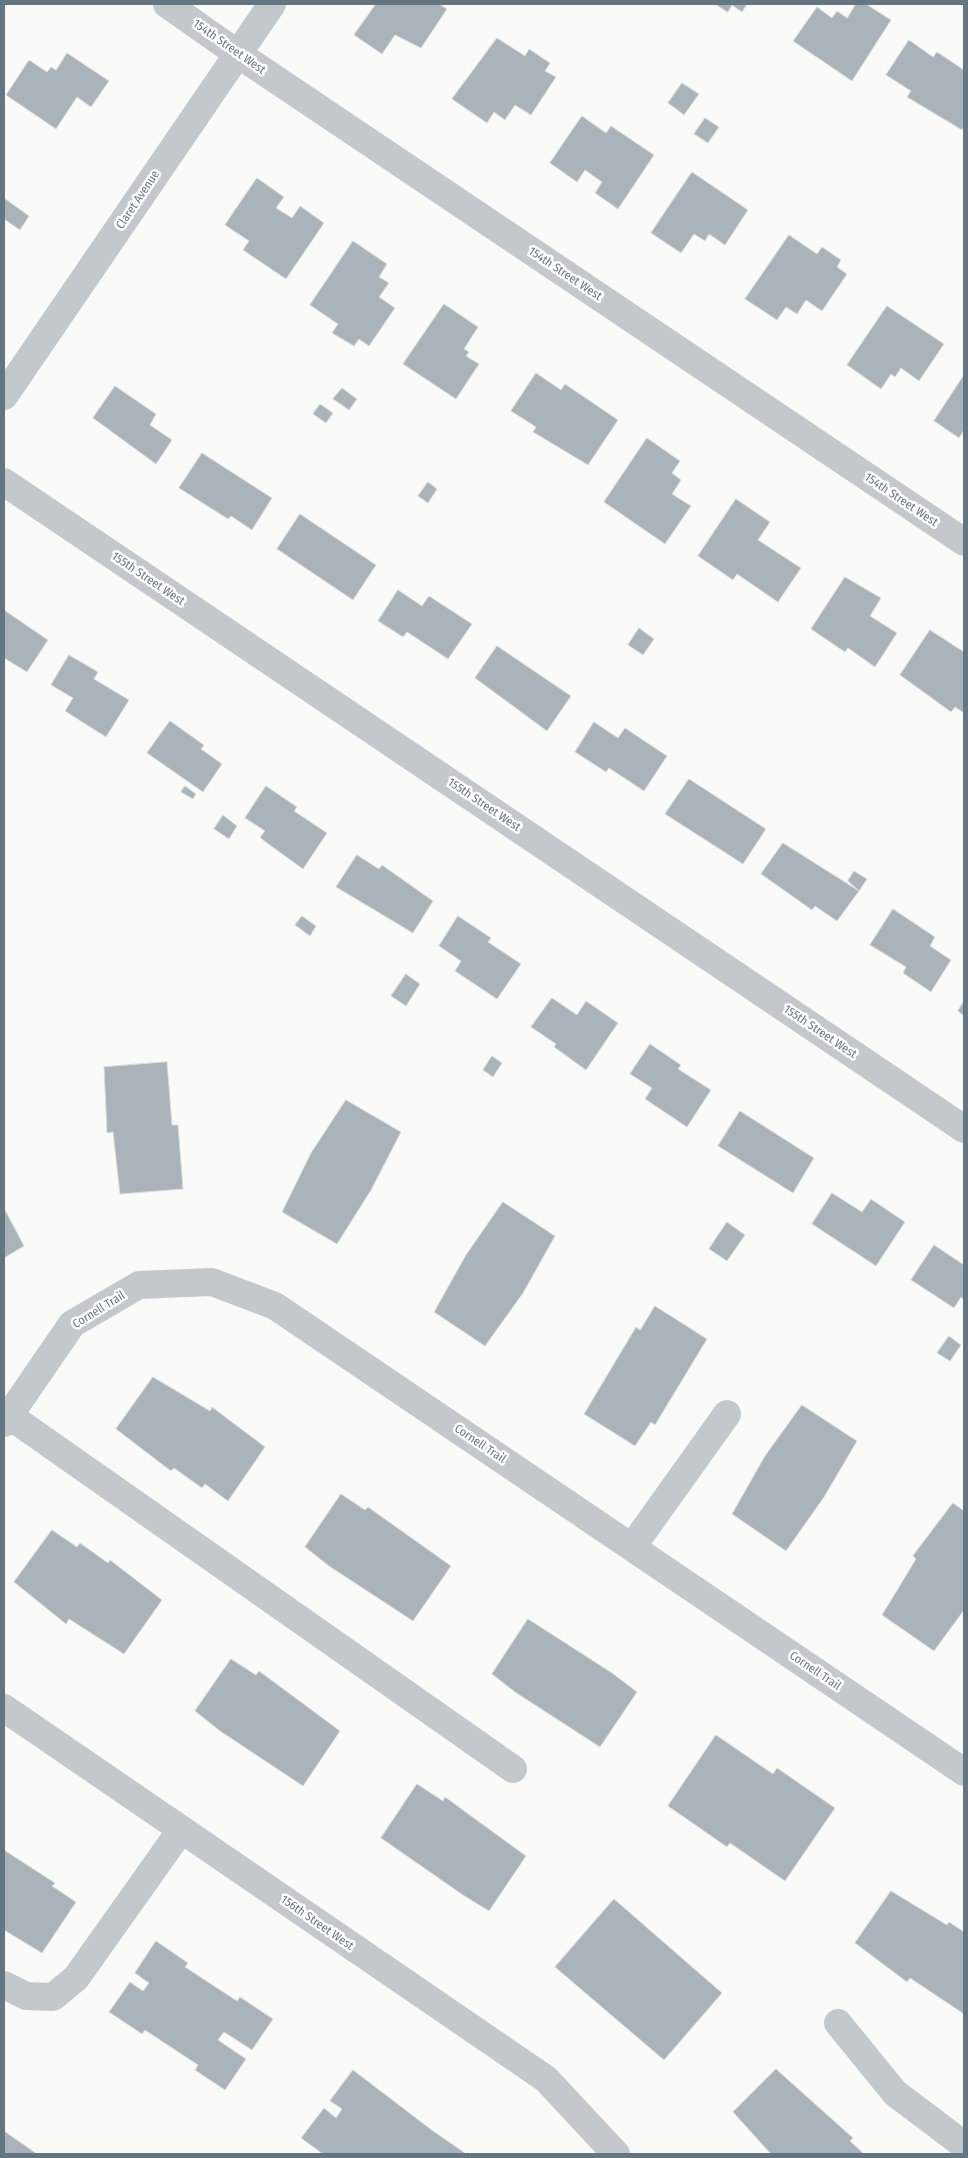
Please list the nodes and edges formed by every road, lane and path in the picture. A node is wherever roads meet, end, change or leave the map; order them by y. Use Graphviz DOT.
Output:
graph roads {
  1 [pos="167,4"];
  2 [pos="272,4"];
  3 [pos="238,54"];
  4 [pos="4,396"];
  5 [pos="4,482"];
  6 [pos="964,542"];
  7 [pos="964,1129"];
  8 [pos="726,1414"];
  9 [pos="5,1417"];
  10 [pos="632,1547"];
  11 [pos="4,1708"];
  12 [pos="513,1769"];
  13 [pos="964,1772"];
  14 [pos="181,1830"];
  15 [pos="4,1986"];
  16 [pos="838,2023"];
  17 [pos="964,2145"];
  18 [pos="616,2154"];
  1 -- 3 [label="street, 154th Street West"];
  2 -- 3 [label="street, Claret Avenue"];
  3 -- 4 [label="street, Claret Avenue"];
  3 -- 6 [label="street, 154th Street West"];
  5 -- 7 [label="street, 155th Street West"];
  8 -- 10 [label="street"];
  9 -- 10 [label="street, Cornell Trail"];
  9 -- 12 [label="street"];
  10 -- 13 [label="street, Cornell Trail"];
  11 -- 14 [label="street, 156th Street West"];
  14 -- 15 [label="street"];
  14 -- 18 [label="street, 156th Street West"];
  16 -- 17 [label="street"];
}
